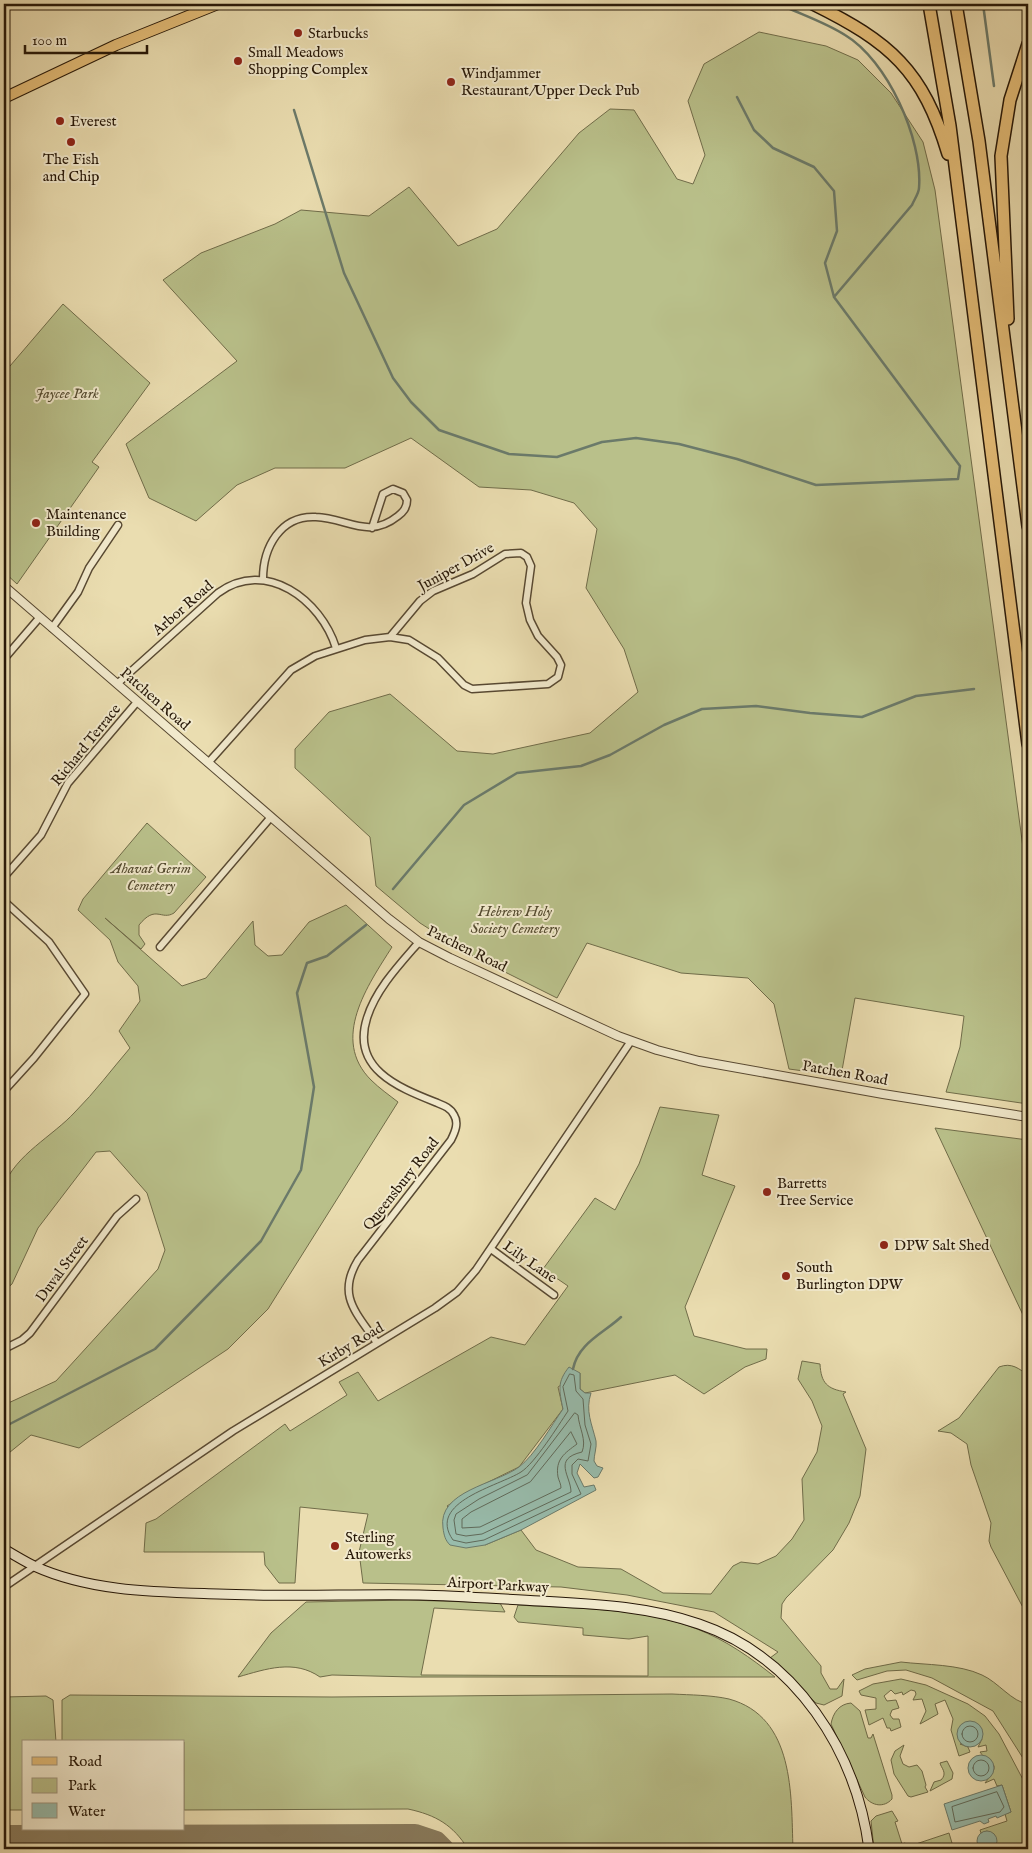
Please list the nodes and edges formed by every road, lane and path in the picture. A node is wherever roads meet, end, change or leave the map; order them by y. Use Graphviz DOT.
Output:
graph roads {
  1 [pos="218,4"];
  2 [pos="813,4"];
  3 [pos="930,4"];
  4 [pos="956,4"];
  5 [pos="1028,44"];
  6 [pos="4,98"];
  7 [pos="958,187"];
  8 [pos="1012,405"];
  9 [pos="118,525"];
  10 [pos="1028,526"];
  11 [pos="372,528"];
  12 [pos="264,579"];
  13 [pos="4,586"];
  14 [pos="40,617"];
  15 [pos="52,628"];
  16 [pos="390,637"];
  17 [pos="336,648"];
  18 [pos="4,659"];
  19 [pos="117,684"];
  20 [pos="137,702"];
  21 [pos="1028,744"];
  22 [pos="208,763"];
  23 [pos="270,817"];
  24 [pos="4,877"];
  25 [pos="4,901"];
  26 [pos="419,942"];
  27 [pos="160,947"];
  28 [pos="631,1041"];
  29 [pos="4,1091"];
  30 [pos="1028,1117"];
  31 [pos="136,1199"];
  32 [pos="491,1249"];
  33 [pos="554,1294"];
  34 [pos="377,1343"];
  35 [pos="4,1349"];
  36 [pos="4,1549"];
  37 [pos="34,1566"];
  38 [pos="4,1587"];
  39 [pos="869,1849"];
  1 -- 6 [label="main road"];
  2 -- 7 [label="highway"];
  3 -- 7 [label="highway"];
  4 -- 8 [label="highway"];
  5 -- 8 [label="highway"];
  7 -- 21 [label="highway"];
  8 -- 10 [label="highway"];
  9 -- 15 [label="street"];
  11 -- 11 [label="street"];
  11 -- 12 [label="street"];
  12 -- 17 [label="street"];
  12 -- 19 [label="street, Arbor Road"];
  13 -- 14 [label="street, Patchen Road"];
  14 -- 15 [label="street, Patchen Road"];
  14 -- 18 [label="street"];
  15 -- 19 [label="street, Patchen Road"];
  16 -- 16 [label="street, Juniper Drive"];
  16 -- 17 [label="street, Juniper Drive"];
  17 -- 22 [label="street, Juniper Drive"];
  19 -- 20 [label="street, Patchen Road"];
  20 -- 22 [label="street, Patchen Road"];
  20 -- 24 [label="street, Richard Terrace"];
  22 -- 23 [label="street, Patchen Road"];
  23 -- 26 [label="street, Patchen Road"];
  23 -- 27 [label="street"];
  25 -- 29 [label="street"];
  26 -- 28 [label="street, Patchen Road"];
  26 -- 34 [label="street, Queensbury Road"];
  28 -- 30 [label="street, Patchen Road"];
  28 -- 32 [label="street, Kirby Road"];
  31 -- 35 [label="street, Duval Street"];
  32 -- 33 [label="street, Lily Lane"];
  32 -- 34 [label="street, Kirby Road"];
  34 -- 37 [label="street, Kirby Road"];
  36 -- 37 [label="main road, Airport Parkway"];
  37 -- 38 [label="street, Kirby Road"];
  37 -- 39 [label="main road, Airport Parkway"];
}
